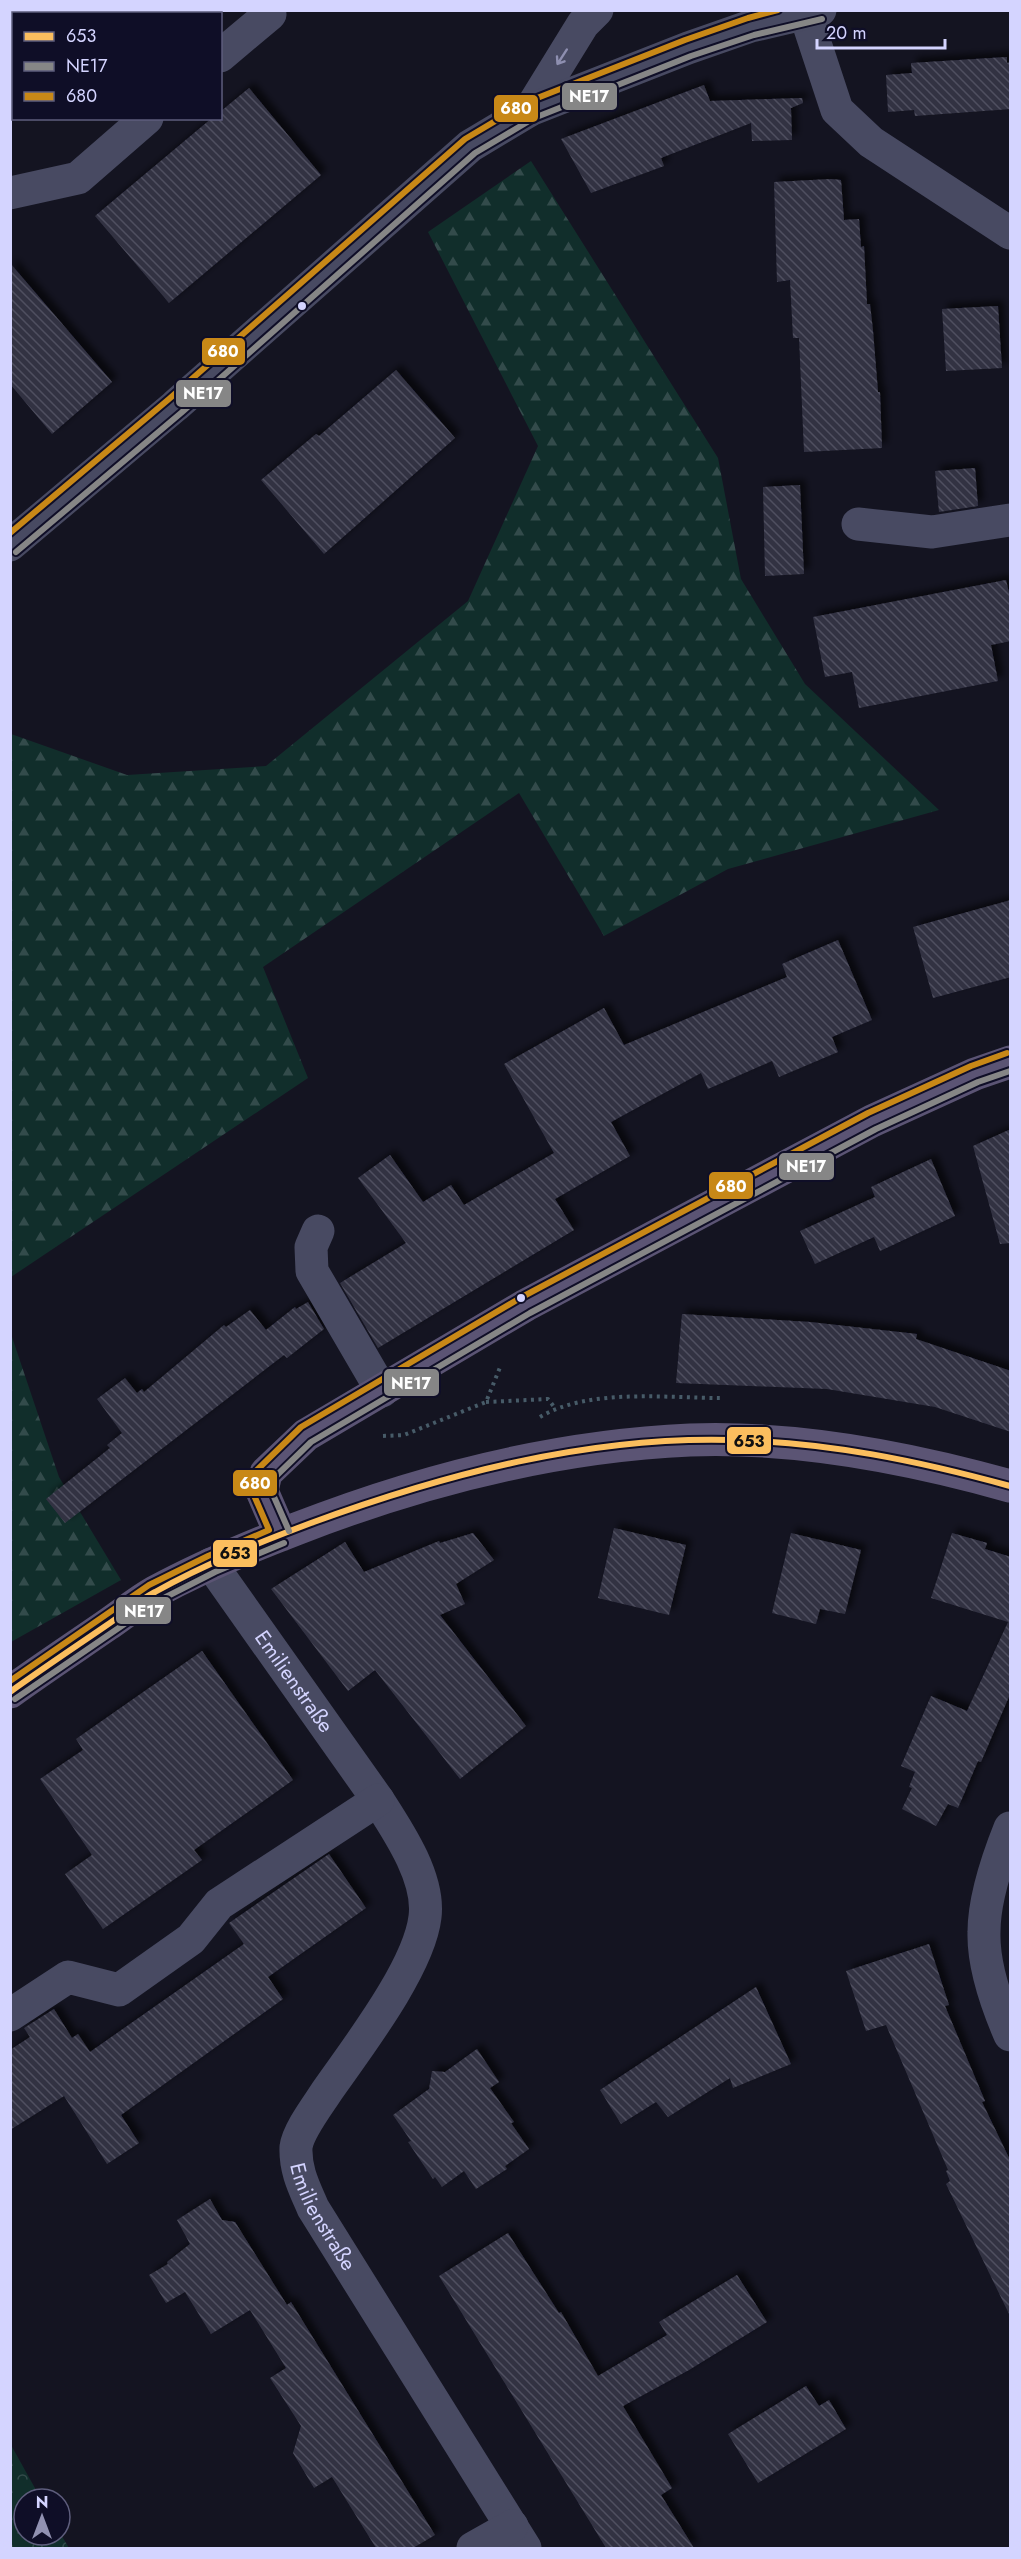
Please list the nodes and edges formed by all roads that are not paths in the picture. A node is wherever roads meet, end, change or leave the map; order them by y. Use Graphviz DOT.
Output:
graph roads {
  1 [pos="597,10"];
  2 [pos="812,12"];
  3 [pos="270,14"];
  4 [pos="222,54"];
  5 [pos="530,110"];
  6 [pos="145,120"];
  7 [pos="10,193"];
  8 [pos="1011,233"];
  9 [pos="1011,520"];
  10 [pos="858,524"];
  11 [pos="10,545"];
  12 [pos="1011,1062"];
  13 [pos="318,1231"];
  14 [pos="382,1391"];
  15 [pos="1011,1486"];
  16 [pos="281,1535"];
  17 [pos="211,1564"];
  18 [pos="10,1692"];
  19 [pos="378,1800"];
  20 [pos="1011,1828"];
  21 [pos="10,2015"];
  22 [pos="1011,2036"];
  23 [pos="518,2537"];
  24 [pos="473,2548"];
  1 -- 5 [label="street, one-way"];
  2 -- 5 [label="street"];
  2 -- 8 [label="street"];
  3 -- 4 [label="street"];
  5 -- 11 [label="street"];
  6 -- 7 [label="street"];
  9 -- 10 [label="street"];
  12 -- 14 [label="main road"];
  13 -- 14 [label="street"];
  14 -- 16 [label="main road"];
  15 -- 16 [label="main road"];
  16 -- 17 [label="main road"];
  17 -- 18 [label="main road"];
  17 -- 19 [label="street, Emilienstraße"];
  19 -- 21 [label="street"];
  19 -- 23 [label="street, Emilienstraße"];
  20 -- 22 [label="street"];
  23 -- 24 [label="street, Emilienstraße"];
}
